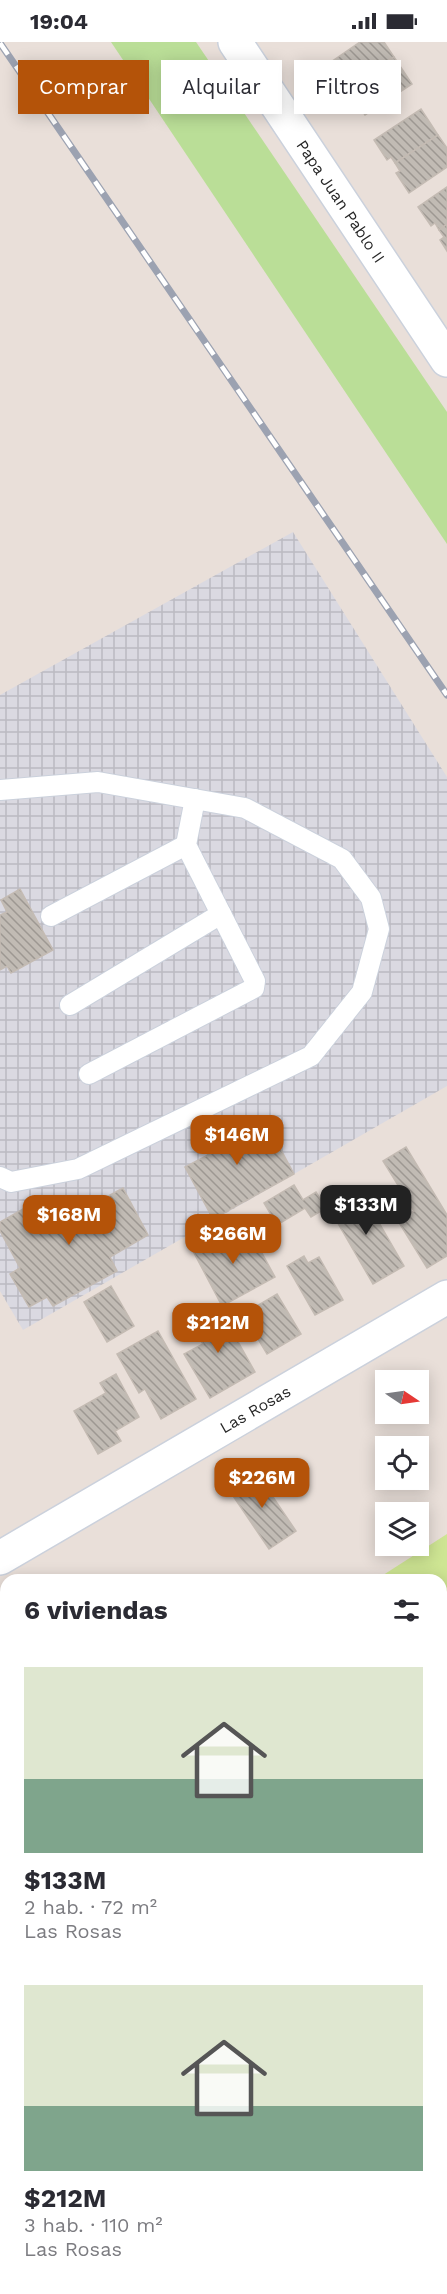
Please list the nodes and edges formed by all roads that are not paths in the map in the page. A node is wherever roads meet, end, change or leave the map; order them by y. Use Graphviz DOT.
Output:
graph roads {
  1 [pos="235,42"];
  2 [pos="441,339"];
  3 [pos="0,790"];
  4 [pos="195,800"];
  5 [pos="186,845"];
  6 [pos="221,914"];
  7 [pos="51,916"];
  8 [pos="70,1005"];
  9 [pos="90,1074"];
  10 [pos="0,1177"];
  11 [pos="447,1297"];
  12 [pos="0,1558"];
  1 -- 2 [label="street, Papa Juan Pablo II"];
  3 -- 4 [label="lane"];
  4 -- 5 [label="lane"];
  4 -- 10 [label="lane"];
  5 -- 6 [label="lane"];
  5 -- 7 [label="lane"];
  6 -- 8 [label="lane"];
  6 -- 9 [label="lane"];
  11 -- 12 [label="street, Las Rosas"];
}
